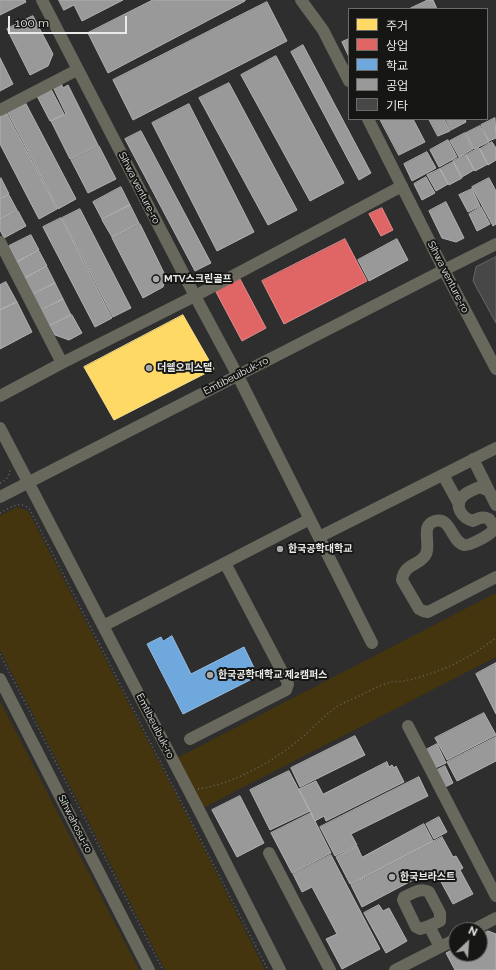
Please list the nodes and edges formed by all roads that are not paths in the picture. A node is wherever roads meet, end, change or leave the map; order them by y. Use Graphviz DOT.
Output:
graph roads {
  1 [pos="42,0"];
  2 [pos="301,0"];
  3 [pos="78,70"];
  4 [pos="348,78"];
  5 [pos="0,110"];
  6 [pos="369,120"];
  7 [pos="402,186"];
  8 [pos="0,242"];
  9 [pos="496,244"];
  10 [pos="444,270"];
  11 [pos="195,296"];
  12 [pos="62,363"];
  13 [pos="496,369"];
  14 [pos="238,376"];
  15 [pos="0,396"];
  16 [pos="0,428"];
  17 [pos="496,448"];
  18 [pos="473,460"];
  19 [pos="443,475"];
  20 [pos="28,482"];
  21 [pos="489,491"];
  22 [pos="0,497"];
  23 [pos="459,504"];
  24 [pos="496,505"];
  25 [pos="310,519"];
  26 [pos="319,537"];
  27 [pos="225,563"];
  28 [pos="496,577"];
  29 [pos="103,626"];
  30 [pos="372,643"];
  31 [pos="0,679"];
  32 [pos="408,726"];
  33 [pos="190,739"];
  34 [pos="269,853"];
  35 [pos="496,896"];
  36 [pos="429,926"];
  37 [pos="448,943"];
  38 [pos="440,947"];
  39 [pos="149,970"];
  40 [pos="280,970"];
  41 [pos="330,970"];
  42 [pos="395,970"];
  1 -- 3 [label="street, Sihwa venture-ro"];
  2 -- 4 [label="street"];
  3 -- 5 [label="street"];
  3 -- 11 [label="street, Sihwa venture-ro"];
  6 -- 7 [label="street, Sihwa venture-ro"];
  7 -- 10 [label="street, Sihwa venture-ro"];
  7 -- 11 [label="street"];
  8 -- 12 [label="street"];
  9 -- 10 [label="street, Emtibeuibuk-ro"];
  10 -- 13 [label="street, Sihwa venture-ro"];
  10 -- 14 [label="street, Emtibeuibuk-ro"];
  11 -- 12 [label="street"];
  11 -- 14 [label="street, Sihwa venture-ro"];
  12 -- 15 [label="street"];
  14 -- 20 [label="street, Emtibeuibuk-ro"];
  14 -- 25 [label="street, Sihwa venture-ro"];
  16 -- 20 [label="street, Emtibeuibuk-ro"];
  17 -- 18 [label="street"];
  18 -- 19 [label="street"];
  18 -- 21 [label="street"];
  19 -- 23 [label="street"];
  19 -- 26 [label="street"];
  20 -- 22 [label="street"];
  20 -- 29 [label="street, Emtibeuibuk-ro"];
  21 -- 23 [label="street"];
  21 -- 24 [label="street"];
  23 -- 28 [label="street"];
  25 -- 26 [label="street, Sihwa venture-ro"];
  25 -- 27 [label="street"];
  26 -- 30 [label="street, Sihwa venture-ro"];
  27 -- 29 [label="street"];
  27 -- 33 [label="street"];
  29 -- 40 [label="street, Emtibeuibuk-ro"];
  31 -- 39 [label="street, Sihwahosu-ro"];
  32 -- 35 [label="street"];
  34 -- 41 [label="street"];
  36 -- 38 [label="street"];
  37 -- 38 [label="street"];
  38 -- 42 [label="street"];
}
